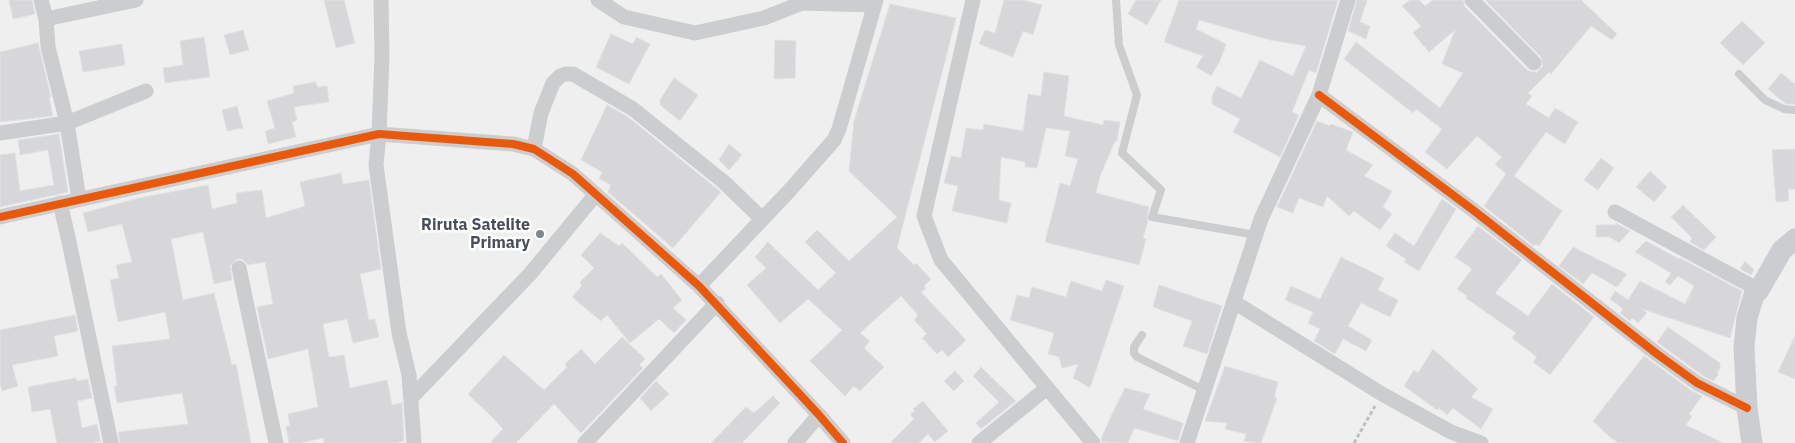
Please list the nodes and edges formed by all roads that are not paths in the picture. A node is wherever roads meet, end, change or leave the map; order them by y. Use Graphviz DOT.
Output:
graph roads {
  1 [pos="41,0"];
  2 [pos="136,0"];
  3 [pos="380,0"];
  4 [pos="598,0"];
  5 [pos="973,0"];
  6 [pos="1116,0"];
  7 [pos="1348,0"];
  8 [pos="1472,0"];
  9 [pos="873,2"];
  10 [pos="46,19"];
  11 [pos="1534,63"];
  12 [pos="1739,74"];
  13 [pos="146,91"];
  14 [pos="1319,95"];
  15 [pos="1795,110"];
  16 [pos="67,123"];
  17 [pos="0,133"];
  18 [pos="379,134"];
  19 [pos="534,149"];
  20 [pos="596,194"];
  21 [pos="79,199"];
  22 [pos="60,204"];
  23 [pos="1615,212"];
  24 [pos="0,217"];
  25 [pos="762,219"];
  26 [pos="1256,235"];
  27 [pos="1795,239"];
  28 [pos="239,268"];
  29 [pos="699,286"];
  30 [pos="1759,290"];
  31 [pos="1234,302"];
  32 [pos="717,303"];
  33 [pos="1142,335"];
  34 [pos="1047,388"];
  35 [pos="1204,390"];
  36 [pos="411,398"];
  37 [pos="1747,408"];
  38 [pos="819,415"];
  39 [pos="111,443"];
  40 [pos="276,443"];
  41 [pos="414,443"];
  42 [pos="585,443"];
  43 [pos="794,443"];
  44 [pos="842,443"];
  45 [pos="979,443"];
  46 [pos="1093,443"];
  47 [pos="1187,443"];
  48 [pos="1481,443"];
  49 [pos="1752,443"];
  1 -- 10 [label="street"];
  2 -- 10 [label="street"];
  3 -- 18 [label="street"];
  4 -- 9 [label="street"];
  5 -- 34 [label="street"];
  6 -- 26 [label="lane"];
  7 -- 14 [label="street"];
  8 -- 11 [label="street"];
  9 -- 25 [label="street"];
  10 -- 16 [label="street"];
  12 -- 15 [label="lane"];
  13 -- 16 [label="street"];
  14 -- 26 [label="street"];
  14 -- 37 [label="street"];
  16 -- 17 [label="street"];
  16 -- 21 [label="street"];
  18 -- 19 [label="street"];
  18 -- 21 [label="street"];
  18 -- 36 [label="street"];
  19 -- 20 [label="street"];
  19 -- 25 [label="street"];
  20 -- 29 [label="street"];
  20 -- 36 [label="street"];
  21 -- 22 [label="street"];
  22 -- 24 [label="street"];
  22 -- 39 [label="street"];
  23 -- 30 [label="street"];
  25 -- 29 [label="street"];
  26 -- 31 [label="street"];
  27 -- 30 [label="main road"];
  28 -- 40 [label="street"];
  29 -- 32 [label="street"];
  30 -- 37 [label="main road"];
  31 -- 35 [label="street"];
  31 -- 48 [label="street"];
  32 -- 38 [label="street"];
  32 -- 42 [label="street"];
  33 -- 35 [label="lane"];
  34 -- 45 [label="street"];
  34 -- 46 [label="street"];
  35 -- 47 [label="street"];
  36 -- 41 [label="street"];
  37 -- 49 [label="main road"];
  38 -- 43 [label="street"];
  38 -- 44 [label="street"];
}
